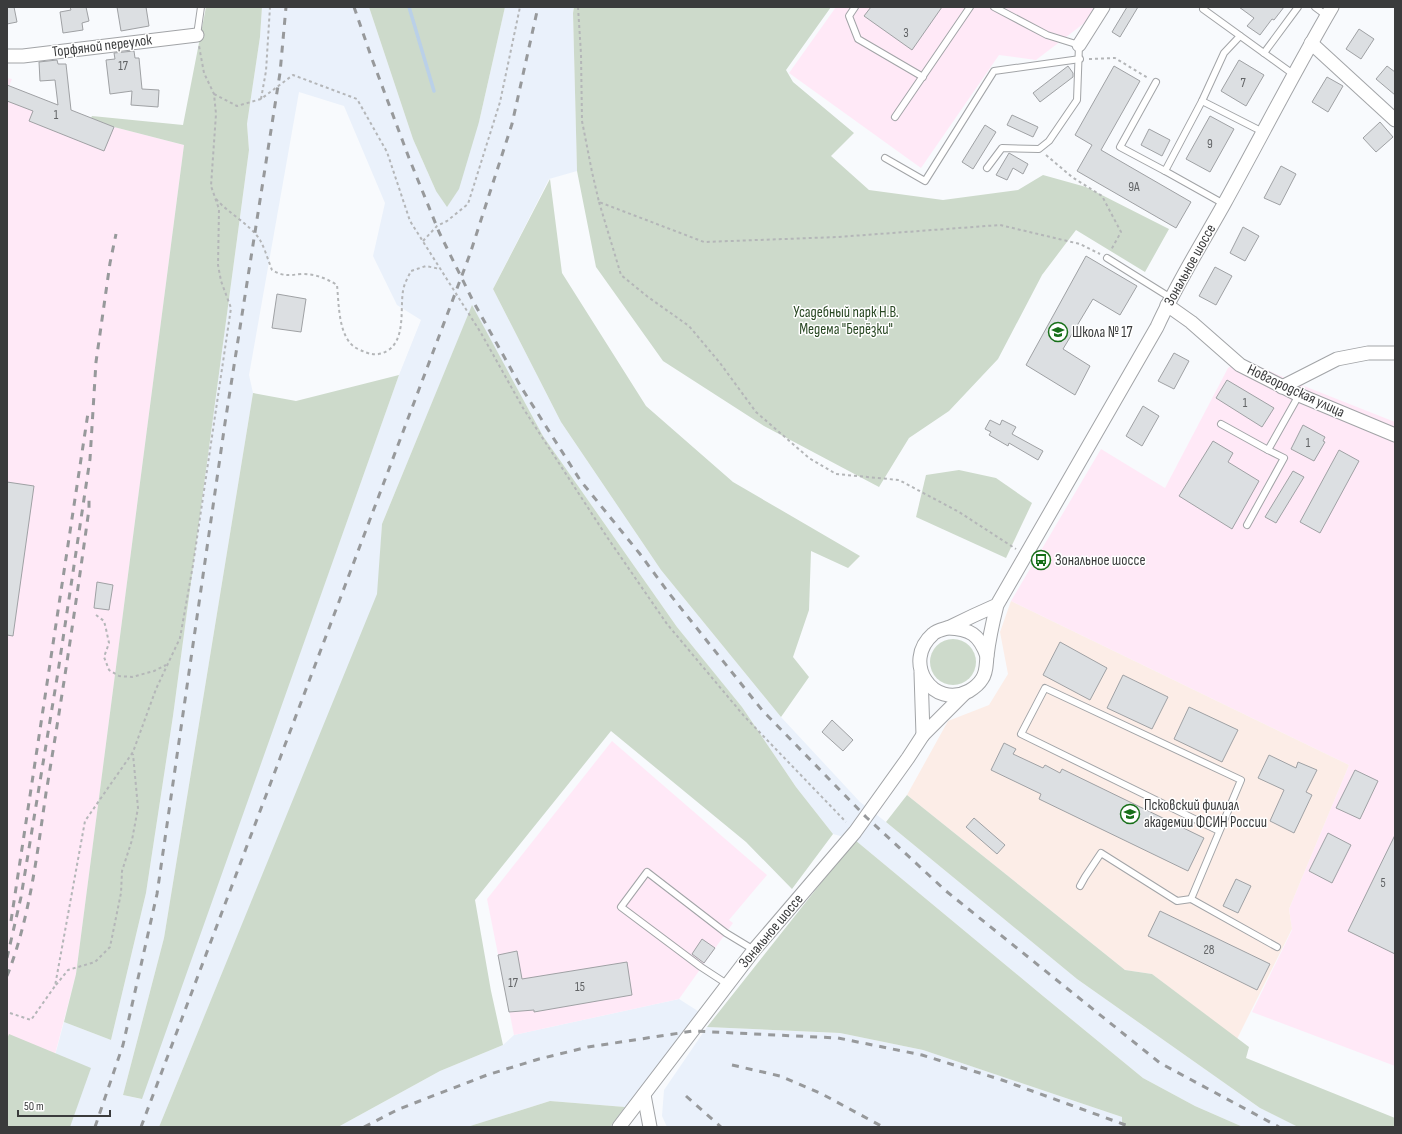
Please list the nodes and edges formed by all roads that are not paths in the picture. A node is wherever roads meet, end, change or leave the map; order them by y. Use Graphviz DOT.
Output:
graph roads {
  1 [pos="200,7"];
  2 [pos="855,7"];
  3 [pos="970,7"];
  4 [pos="994,7"];
  5 [pos="1103,7"];
  6 [pos="1204,7"];
  7 [pos="1298,7"];
  8 [pos="1315,7"];
  9 [pos="1330,11"];
  10 [pos="198,35"];
  11 [pos="1240,36"];
  12 [pos="1311,43"];
  13 [pos="1079,45"];
  14 [pos="1264,53"];
  15 [pos="7,56"];
  16 [pos="1080,59"];
  17 [pos="1293,74"];
  18 [pos="923,77"];
  19 [pos="1156,82"];
  20 [pos="1202,101"];
  21 [pos="895,117"];
  22 [pos="1395,120"];
  23 [pos="1263,132"];
  24 [pos="885,158"];
  25 [pos="987,168"];
  26 [pos="1165,171"];
  27 [pos="1224,204"];
  28 [pos="1107,258"];
  29 [pos="1169,301"];
  30 [pos="1395,353"];
  31 [pos="1282,387"];
  32 [pos="1299,395"];
  33 [pos="1221,424"];
  34 [pos="1395,435"];
  35 [pos="1268,450"];
  36 [pos="1247,525"];
  37 [pos="997,605"];
  38 [pos="948,628"];
  39 [pos="987,656"];
  40 [pos="921,672"];
  41 [pos="964,694"];
  42 [pos="923,735"];
  43 [pos="1220,831"];
  44 [pos="1080,886"];
  45 [pos="1190,899"];
  46 [pos="1278,948"];
  47 [pos="754,950"];
  48 [pos="727,984"];
  49 [pos="644,1095"];
  50 [pos="619,1127"];
  51 [pos="650,1127"];
  1 -- 10 [label="lane"];
  2 -- 18 [label="lane"];
  3 -- 18 [label="lane"];
  4 -- 13 [label="lane"];
  5 -- 13 [label="street"];
  6 -- 11 [label="lane"];
  7 -- 14 [label="lane"];
  8 -- 9 [label="lane"];
  9 -- 12 [label="street, Зональное шоссе"];
  10 -- 15 [label="street, Торфяной переулок"];
  11 -- 14 [label="lane"];
  11 -- 20 [label="lane"];
  12 -- 17 [label="street, Зональное шоссе"];
  12 -- 22 [label="street"];
  13 -- 16 [label="lane"];
  14 -- 17 [label="lane"];
  16 -- 24 [label="lane"];
  16 -- 25 [label="lane"];
  17 -- 23 [label="street, Зональное шоссе"];
  18 -- 21 [label="lane"];
  19 -- 26 [label="lane"];
  20 -- 23 [label="lane"];
  20 -- 26 [label="lane"];
  23 -- 27 [label="street, Зональное шоссе"];
  26 -- 27 [label="lane"];
  27 -- 29 [label="street, Зональное шоссе"];
  28 -- 29 [label="lane"];
  29 -- 31 [label="street, Новгородская улица"];
  29 -- 37 [label="street, Зональное шоссе"];
  30 -- 31 [label="street"];
  31 -- 32 [label="street, Новгородская улица"];
  32 -- 34 [label="street, Новгородская улица"];
  32 -- 35 [label="lane"];
  33 -- 35 [label="lane"];
  35 -- 36 [label="lane"];
  37 -- 38 [label="street"];
  37 -- 39 [label="street, Зональное шоссе"];
  38 -- 39 [label="street"];
  38 -- 40 [label="street"];
  39 -- 41 [label="street, Зональное шоссе"];
  40 -- 41 [label="street"];
  40 -- 42 [label="street"];
  41 -- 42 [label="street, Зональное шоссе"];
  42 -- 47 [label="street, Зональное шоссе"];
  43 -- 43 [label="lane"];
  43 -- 45 [label="lane"];
  44 -- 45 [label="lane"];
  45 -- 46 [label="lane"];
  47 -- 48 [label="street, Зональное шоссе"];
  47 -- 48 [label="lane"];
  48 -- 49 [label="street, Зональное шоссе"];
  49 -- 50 [label="street, Зональное шоссе"];
  49 -- 51 [label="street"];
}
